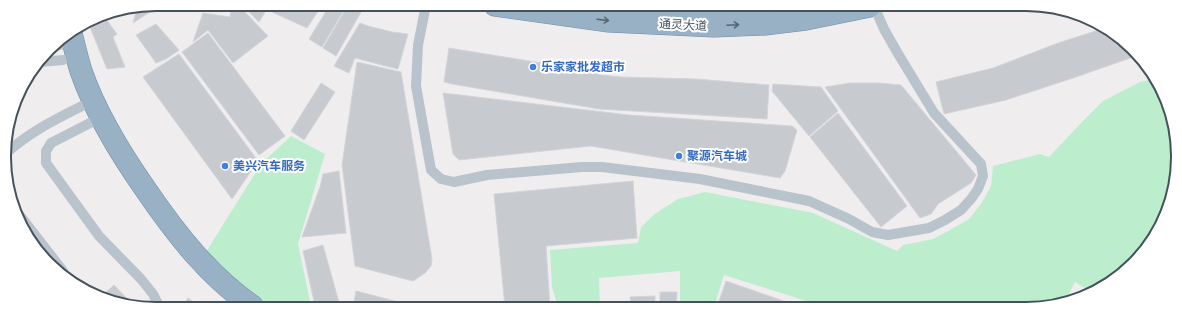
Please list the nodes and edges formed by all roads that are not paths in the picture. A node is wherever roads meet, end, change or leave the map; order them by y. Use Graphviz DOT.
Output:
graph roads {
  1 [pos="425,11"];
  2 [pos="538,11"];
  3 [pos="849,11"];
  4 [pos="876,11"];
  5 [pos="62,46"];
  6 [pos="61,47"];
  7 [pos="86,115"];
  8 [pos="11,148"];
  9 [pos="29,228"];
  10 [pos="53,258"];
  11 [pos="156,302"];
  12 [pos="229,302"];
  13 [pos="247,302"];
  1 -- 4 [label="lane"];
  2 -- 3 [label="highway, 通灵大道, one-way"];
  5 -- 13 [label="highway"];
  6 -- 7 [label="highway"];
  7 -- 8 [label="lane"];
  7 -- 11 [label="lane"];
  7 -- 12 [label="highway"];
  9 -- 10 [label="lane"];
}
